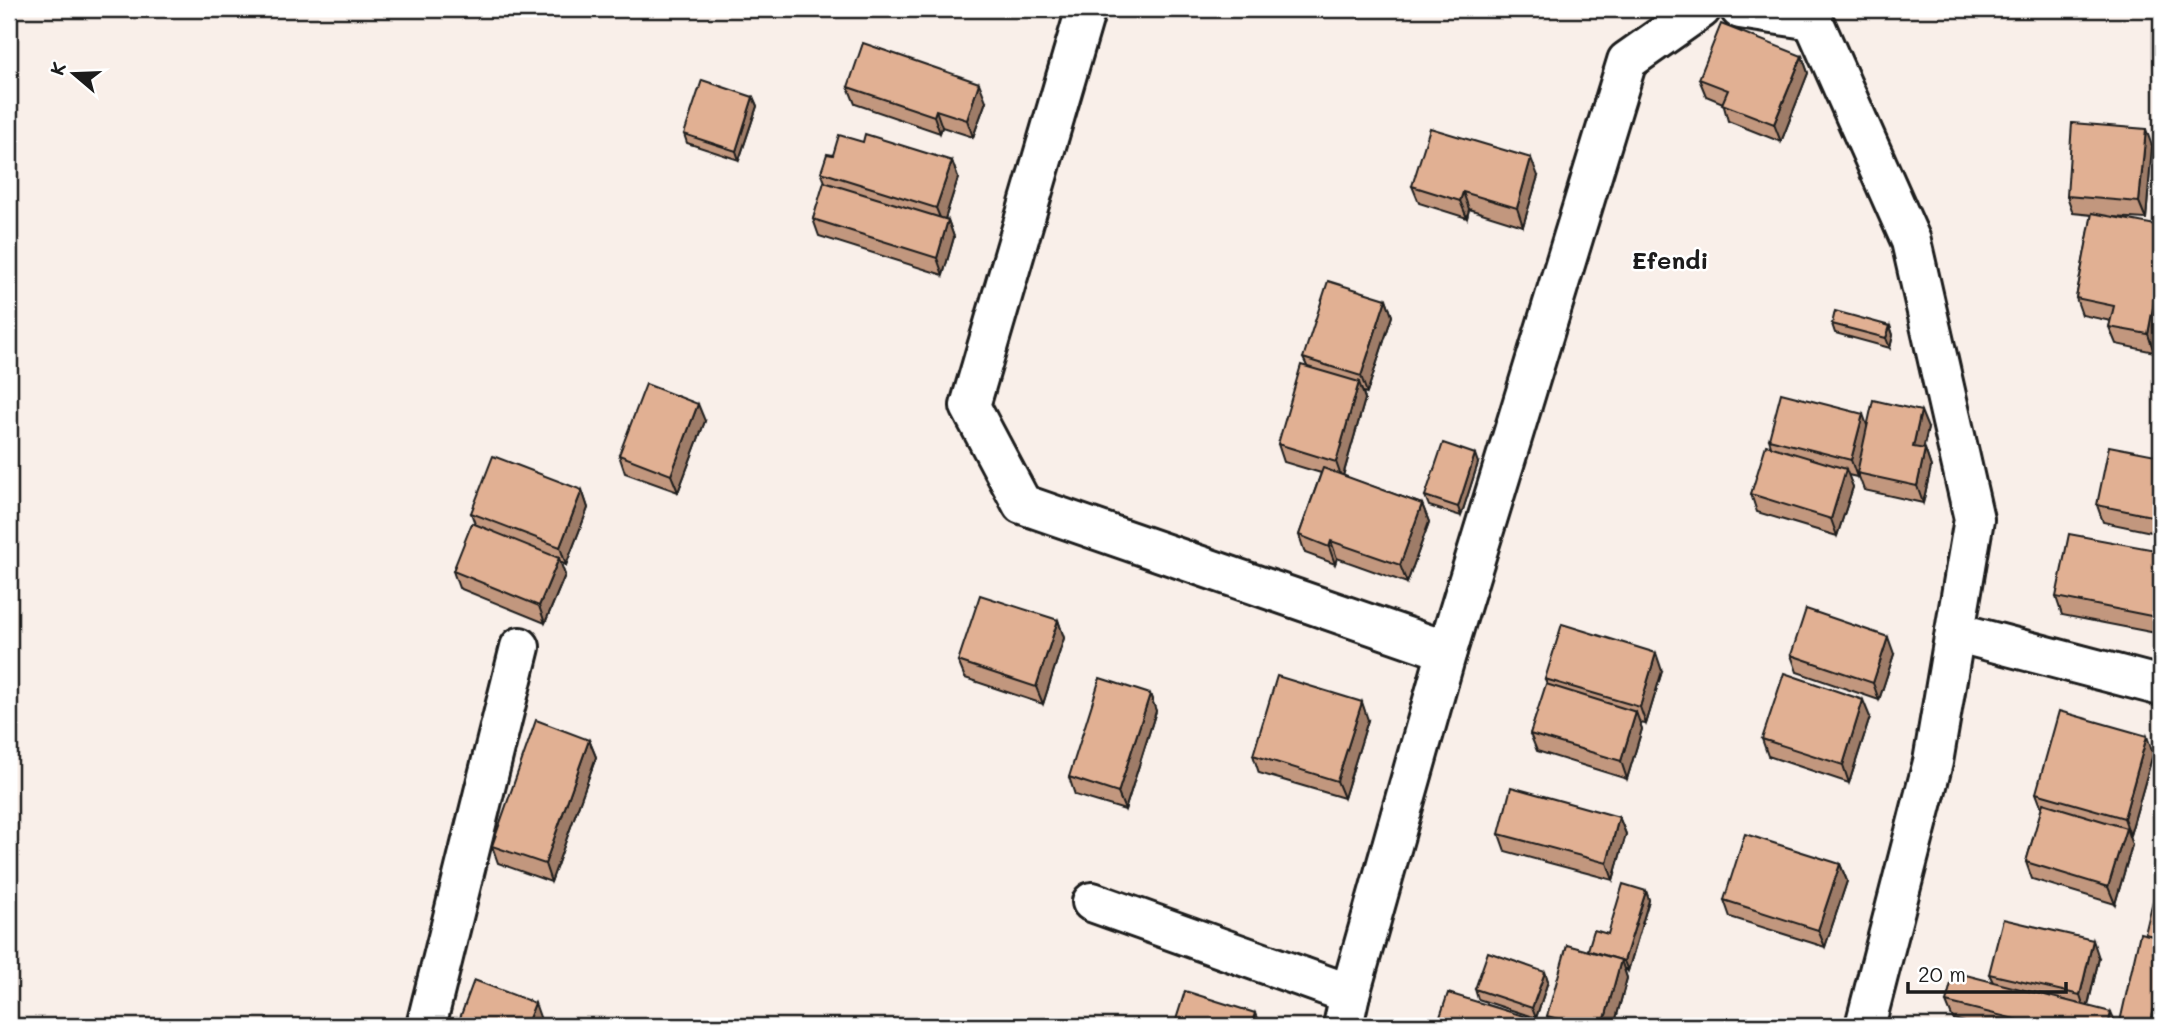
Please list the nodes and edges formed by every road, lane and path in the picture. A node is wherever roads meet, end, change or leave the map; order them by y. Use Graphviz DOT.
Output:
graph roads {
  1 [pos="1086,9"];
  2 [pos="1701,9"];
  3 [pos="1740,9"];
  4 [pos="1811,15"];
  5 [pos="1955,632"];
  6 [pos="520,647"];
  7 [pos="1447,652"];
  8 [pos="2161,686"];
  9 [pos="1092,902"];
  10 [pos="1347,1010"];
  11 [pos="426,1026"];
  12 [pos="1865,1026"];
  1 -- 7 [label="street"];
  2 -- 7 [label="street"];
  3 -- 4 [label="street"];
  4 -- 5 [label="street"];
  5 -- 8 [label="street"];
  5 -- 12 [label="street"];
  6 -- 11 [label="street"];
  7 -- 10 [label="street"];
  9 -- 10 [label="street"];
}
